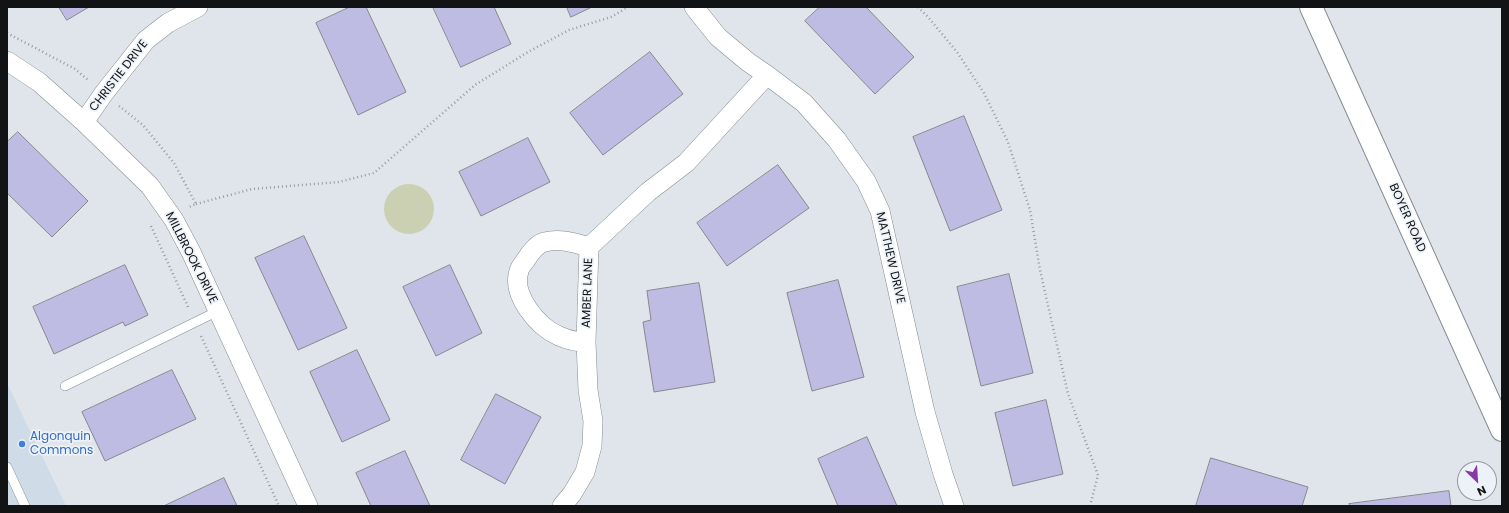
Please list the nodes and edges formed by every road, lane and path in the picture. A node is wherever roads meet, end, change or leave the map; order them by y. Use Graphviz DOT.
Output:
graph roads {
  1 [pos="198,7"];
  2 [pos="628,7"];
  3 [pos="694,7"];
  4 [pos="918,7"];
  5 [pos="1311,7"];
  6 [pos="7,61"];
  7 [pos="768,75"];
  8 [pos="84,122"];
  9 [pos="196,204"];
  10 [pos="590,248"];
  11 [pos="218,311"];
  12 [pos="586,342"];
  13 [pos="65,386"];
  14 [pos="1502,430"];
  15 [pos="7,467"];
  16 [pos="25,506"];
  17 [pos="308,506"];
  18 [pos="562,506"];
  19 [pos="954,506"];
  20 [pos="1090,506"];
  1 -- 8 [label="street, CHRISTIE DRIVE"];
  2 -- 9 [label="path"];
  3 -- 7 [label="street, MATTHEW DRIVE"];
  4 -- 20 [label="path"];
  5 -- 14 [label="street, BOYER ROAD"];
  6 -- 8 [label="street, MILLBROOK DRIVE"];
  7 -- 10 [label="street, AMBER LANE"];
  7 -- 19 [label="street, MATTHEW DRIVE"];
  8 -- 11 [label="street, MILLBROOK DRIVE"];
  10 -- 12 [label="street, AMBER LANE"];
  10 -- 12 [label="street"];
  11 -- 13 [label="lane"];
  11 -- 17 [label="street, MILLBROOK DRIVE"];
  12 -- 18 [label="street, AMBER LANE"];
  15 -- 16 [label="lane"];
}
